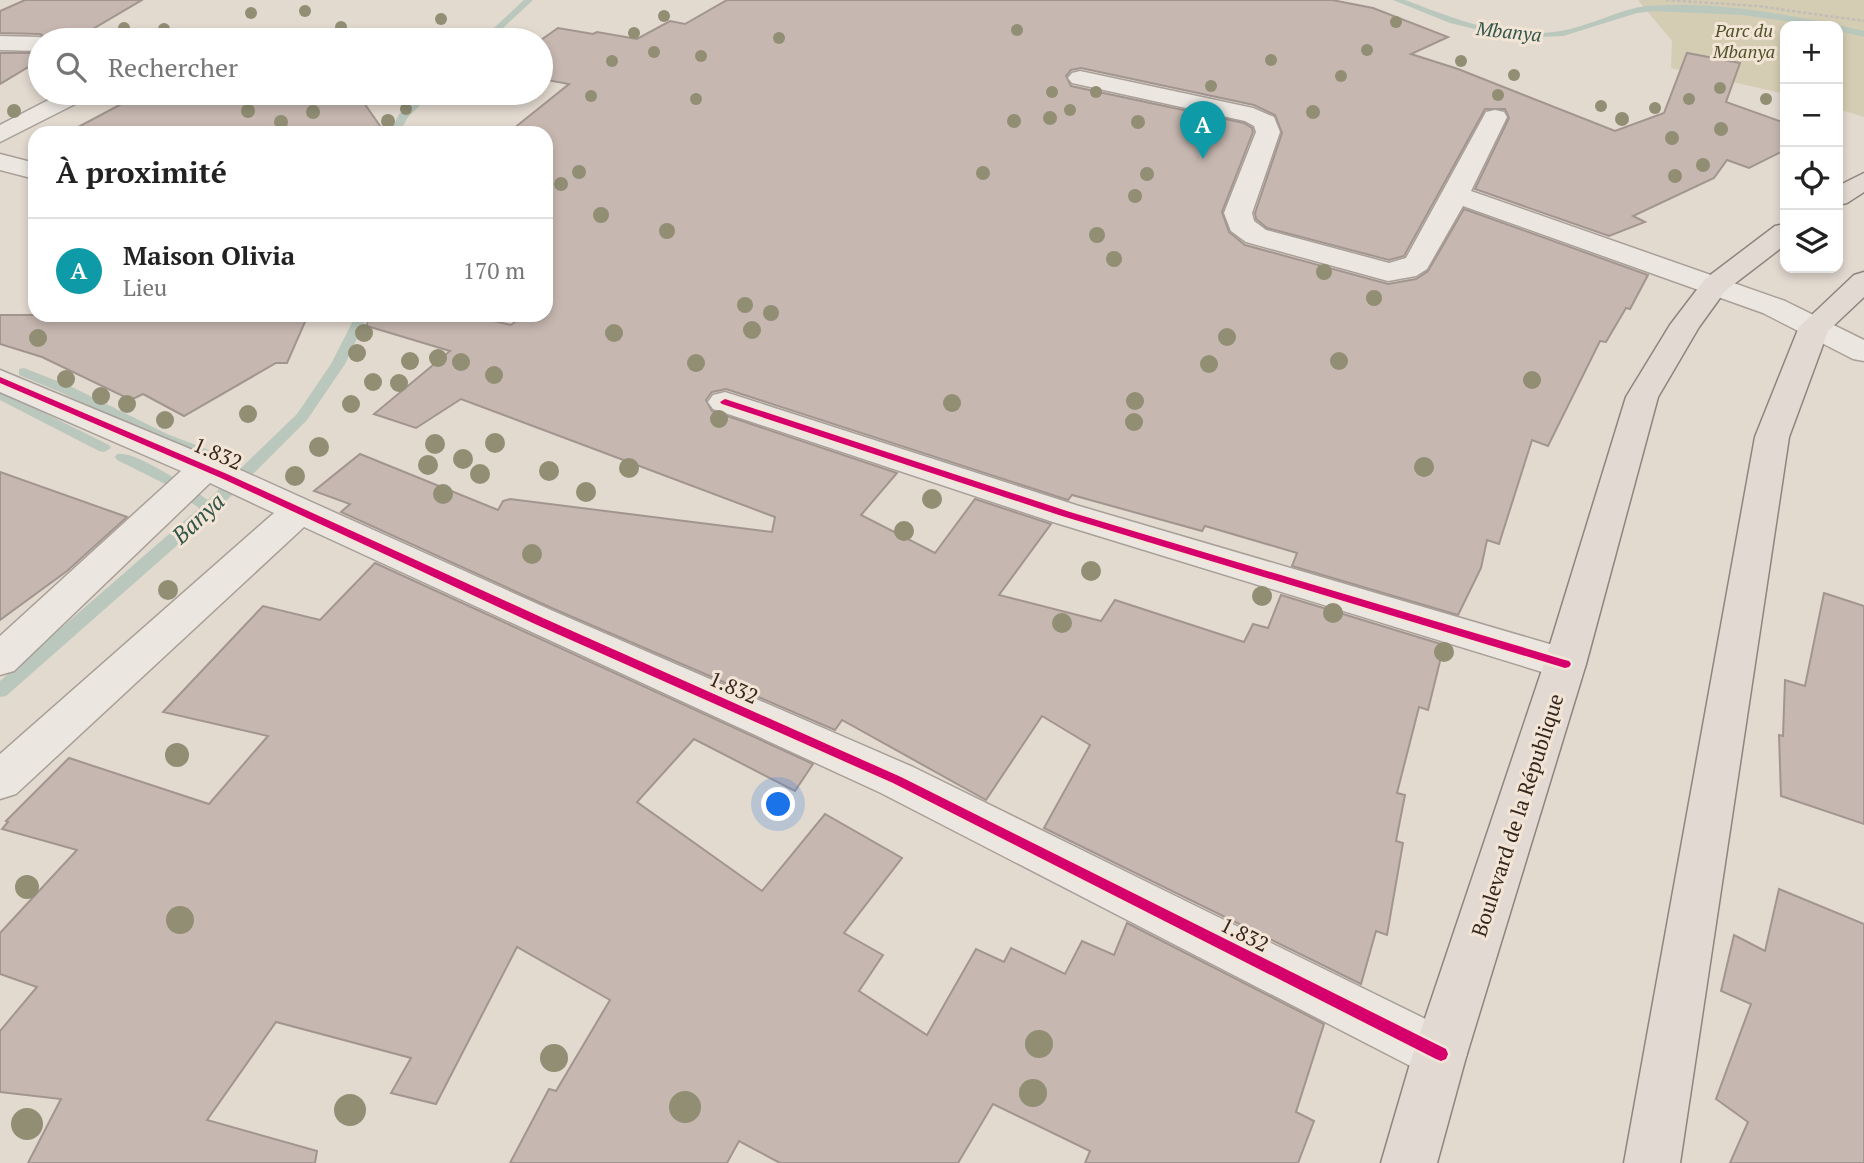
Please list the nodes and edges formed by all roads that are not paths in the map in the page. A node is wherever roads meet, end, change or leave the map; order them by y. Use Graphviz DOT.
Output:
graph roads {
  1 [pos="0,43"];
  2 [pos="28,44"];
  3 [pos="1080,78"];
  4 [pos="56,105"];
  5 [pos="1494,117"];
  6 [pos="0,135"];
  7 [pos="0,162"];
  8 [pos="28,169"];
  9 [pos="1864,181"];
  10 [pos="1843,194"];
  11 [pos="1456,195"];
  12 [pos="1780,236"];
  13 [pos="1864,281"];
  14 [pos="1714,285"];
  15 [pos="1814,327"];
  16 [pos="1864,352"];
  17 [pos="0,380"];
  18 [pos="725,402"];
  19 [pos="215,472"];
  20 [pos="283,504"];
  21 [pos="0,660"];
  22 [pos="1565,664"];
  23 [pos="0,781"];
  24 [pos="1441,1054"];
  25 [pos="1409,1163"];
  26 [pos="1652,1163"];
  1 -- 2 [label="street"];
  3 -- 11 [label="street"];
  4 -- 6 [label="street"];
  5 -- 11 [label="street"];
  7 -- 8 [label="street"];
  9 -- 10 [label="main road"];
  11 -- 14 [label="street"];
  12 -- 14 [label="main road, Boulevard de la République"];
  13 -- 15 [label="main road"];
  14 -- 15 [label="street"];
  14 -- 22 [label="main road, Boulevard de la République"];
  15 -- 16 [label="street"];
  15 -- 26 [label="main road"];
  17 -- 19 [label="street, 1.832"];
  18 -- 22 [label="street"];
  19 -- 20 [label="street, 1.832"];
  19 -- 21 [label="street"];
  20 -- 23 [label="street"];
  20 -- 24 [label="street, 1.832"];
  22 -- 24 [label="main road, Boulevard de la République"];
  24 -- 25 [label="main road, Boulevard de la République"];
}
